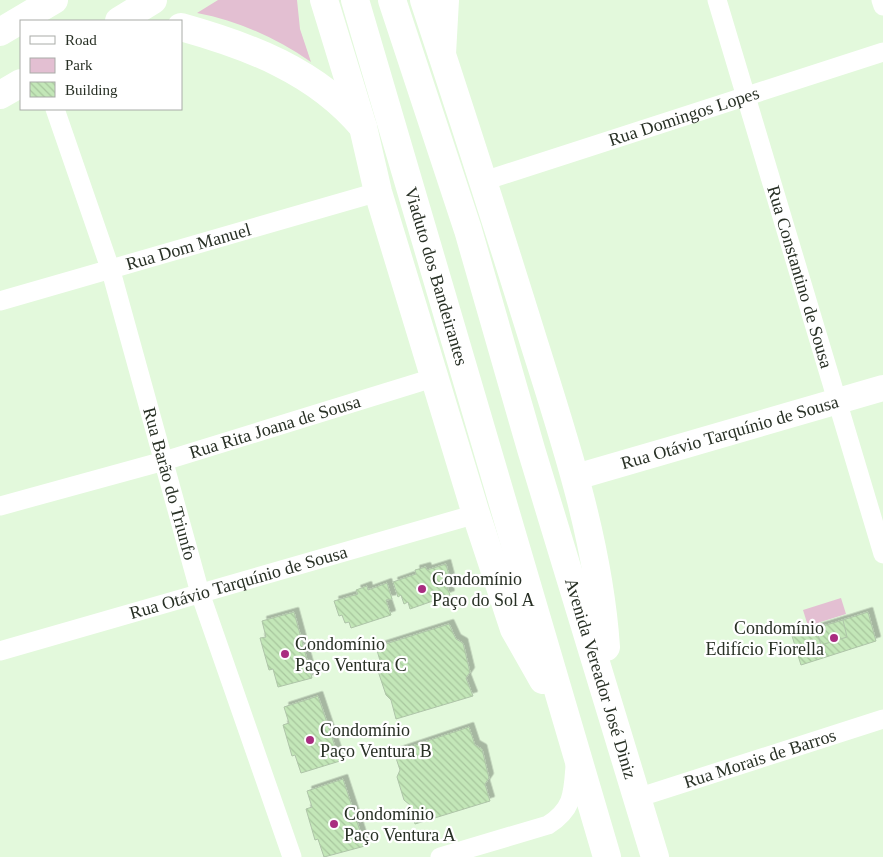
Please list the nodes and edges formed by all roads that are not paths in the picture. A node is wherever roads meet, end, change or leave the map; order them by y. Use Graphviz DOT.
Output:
graph roads {
  1 [pos="54,0"];
  2 [pos="324,0"];
  3 [pos="355,0"];
  4 [pos="392,0"];
  5 [pos="424,0"];
  6 [pos="445,0"];
  7 [pos="717,0"];
  8 [pos="881,0"];
  9 [pos="883,6"];
  10 [pos="34,8"];
  11 [pos="135,11"];
  12 [pos="160,20"];
  13 [pos="182,27"];
  14 [pos="0,32"];
  15 [pos="883,52"];
  16 [pos="442,54"];
  17 [pos="20,84"];
  18 [pos="0,95"];
  19 [pos="747,96"];
  20 [pos="55,110"];
  21 [pos="363,126"];
  22 [pos="484,181"];
  23 [pos="378,192"];
  24 [pos="111,271"];
  25 [pos="0,301"];
  26 [pos="433,378"];
  27 [pos="883,388"];
  28 [pos="836,401"];
  29 [pos="164,461"];
  30 [pos="576,477"];
  31 [pos="0,506"];
  32 [pos="476,514"];
  33 [pos="883,554"];
  34 [pos="200,592"];
  35 [pos="0,651"];
  36 [pos="604,683"];
  37 [pos="883,718"];
  38 [pos="567,722"];
  39 [pos="575,750"];
  40 [pos="637,798"];
  41 [pos="292,857"];
  42 [pos="440,857"];
  43 [pos="607,857"];
  44 [pos="655,857"];
  1 -- 10 [label="main road"];
  2 -- 21 [label="main road"];
  3 -- 38 [label="main road, Viaduto dos Bandeirantes"];
  4 -- 36 [label="main road, Avenida Vereador José Diniz"];
  5 -- 16 [label="main road"];
  6 -- 16 [label="main road"];
  7 -- 19 [label="street, Rua Constantino de Sousa"];
  8 -- 9 [label="street"];
  10 -- 14 [label="main road"];
  11 -- 12 [label="main road"];
  13 -- 21 [label="main road"];
  15 -- 19 [label="street, Rua Domingos Lopes"];
  16 -- 22 [label="main road"];
  17 -- 18 [label="main road"];
  19 -- 22 [label="street, Rua Domingos Lopes"];
  19 -- 28 [label="street, Rua Constantino de Sousa"];
  20 -- 24 [label="street, Rua Barão do Triunfo"];
  21 -- 23 [label="main road"];
  22 -- 30 [label="main road"];
  23 -- 24 [label="street, Rua Dom Manuel"];
  23 -- 26 [label="main road"];
  24 -- 25 [label="street, Rua Dom Manuel"];
  24 -- 29 [label="street, Rua Barão do Triunfo"];
  26 -- 29 [label="street, Rua Rita Joana de Sousa"];
  26 -- 32 [label="main road"];
  27 -- 28 [label="street, Rua Otávio Tarquínio de Sousa"];
  28 -- 30 [label="street, Rua Otávio Tarquínio de Sousa"];
  28 -- 33 [label="street, Rua Constantino de Sousa"];
  29 -- 31 [label="street, Rua Rita Joana de Sousa"];
  29 -- 34 [label="street, Rua Barão do Triunfo"];
  30 -- 36 [label="main road"];
  32 -- 34 [label="street, Rua Otávio Tarquínio de Sousa"];
  32 -- 38 [label="main road"];
  34 -- 35 [label="street, Rua Otávio Tarquínio de Sousa"];
  34 -- 41 [label="street, Rua Barão do Triunfo"];
  36 -- 40 [label="main road, Avenida Vereador José Diniz"];
  37 -- 40 [label="street, Rua Morais de Barros"];
  38 -- 39 [label="main road"];
  39 -- 42 [label="street"];
  39 -- 43 [label="main road"];
  40 -- 44 [label="main road, Avenida Vereador José Diniz"];
}
